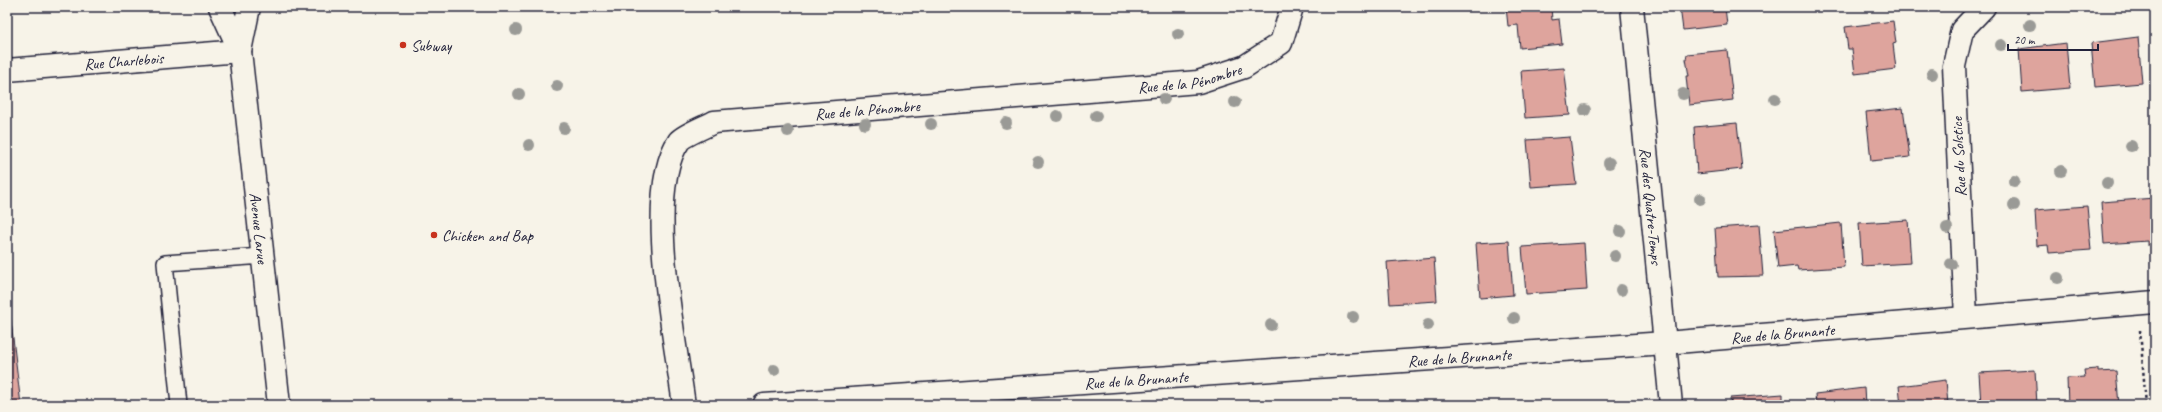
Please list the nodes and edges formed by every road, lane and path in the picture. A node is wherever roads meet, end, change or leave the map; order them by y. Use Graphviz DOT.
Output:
graph roads {
  1 [pos="220,7"];
  2 [pos="249,7"];
  3 [pos="1292,7"];
  4 [pos="1632,7"];
  5 [pos="1984,7"];
  6 [pos="240,51"];
  7 [pos="7,70"];
  8 [pos="263,256"];
  9 [pos="2146,303"];
  10 [pos="1966,317"];
  11 [pos="1665,343"];
  12 [pos="179,405"];
  13 [pos="279,405"];
  14 [pos="684,405"];
  15 [pos="764,405"];
  16 [pos="1671,405"];
  17 [pos="2146,405"];
  1 -- 6 [label="street, Avenue Larue"];
  2 -- 6 [label="street, Avenue Larue"];
  3 -- 14 [label="street, Rue de la Pénombre"];
  4 -- 11 [label="street, Rue des Quatre-Temps"];
  5 -- 10 [label="street, Rue du Solstice"];
  6 -- 7 [label="street, Rue Charlebois"];
  6 -- 8 [label="street, Avenue Larue"];
  8 -- 12 [label="lane"];
  8 -- 13 [label="street, Avenue Larue"];
  9 -- 10 [label="street, Rue de la Brunante"];
  9 -- 17 [label="path"];
  10 -- 11 [label="street, Rue de la Brunante"];
  11 -- 15 [label="street, Rue de la Brunante"];
  11 -- 16 [label="street, Rue des Quatre-Temps"];
}
